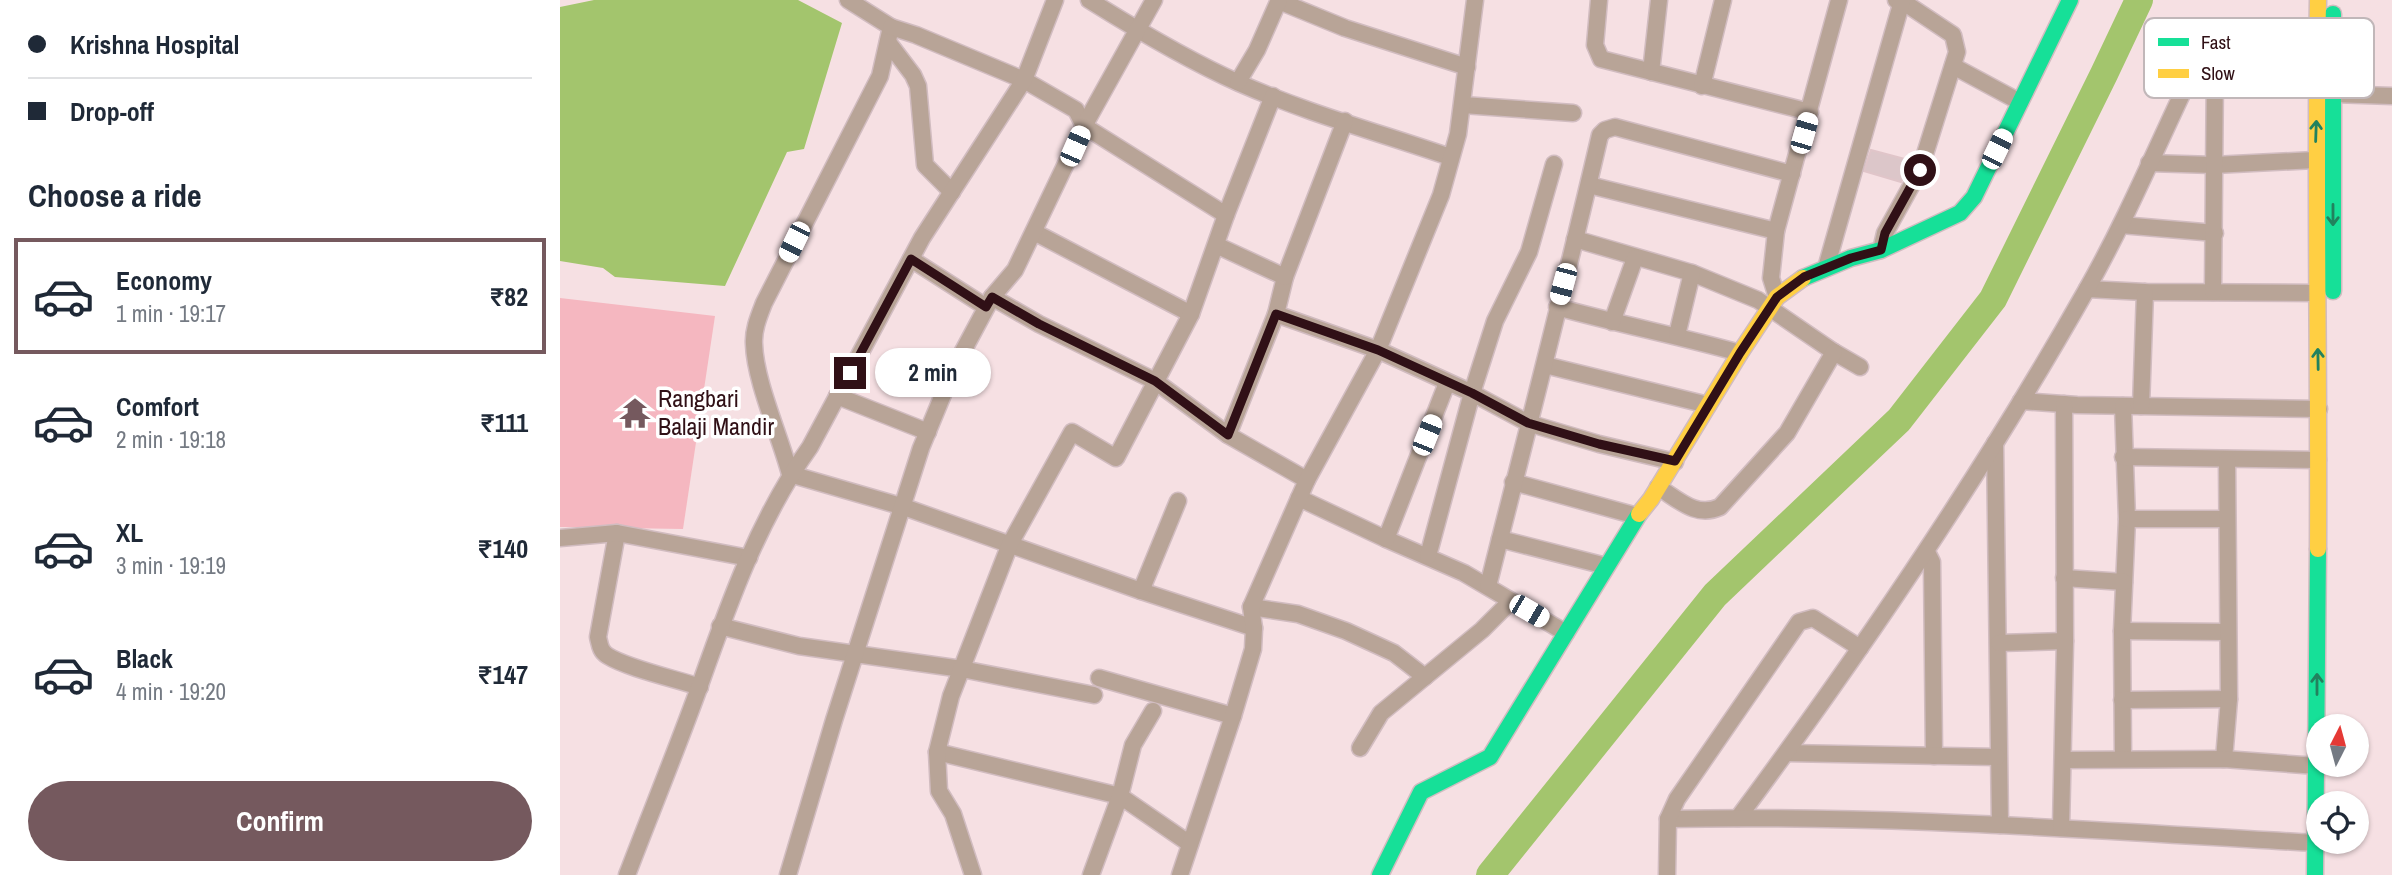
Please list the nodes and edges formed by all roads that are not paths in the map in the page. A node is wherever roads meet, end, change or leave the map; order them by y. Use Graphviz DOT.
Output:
graph roads {
  1 [pos="848,0"];
  2 [pos="1055,0"];
  3 [pos="1089,0"];
  4 [pos="1154,0"];
  5 [pos="1475,0"];
  6 [pos="1599,0"];
  7 [pos="1660,0"];
  8 [pos="1723,0"];
  9 [pos="1839,0"];
  10 [pos="2070,0"];
  11 [pos="2318,0"];
  12 [pos="2333,0"];
  13 [pos="1279,1"];
  14 [pos="1899,1"];
  15 [pos="2318,18"];
  16 [pos="2333,18"];
  17 [pos="1136,30"];
  18 [pos="890,34"];
  19 [pos="1953,65"];
  20 [pos="1467,67"];
  21 [pos="1651,72"];
  22 [pos="1024,80"];
  23 [pos="1238,82"];
  24 [pos="1702,86"];
  25 [pos="2374,95"];
  26 [pos="1273,96"];
  27 [pos="2392,96"];
  28 [pos="2181,98"];
  29 [pos="2215,98"];
  30 [pos="2316,98"];
  31 [pos="2333,98"];
  32 [pos="2020,102"];
  33 [pos="1463,105"];
  34 [pos="1573,113"];
  35 [pos="1810,113"];
  36 [pos="1345,121"];
  37 [pos="1084,126"];
  38 [pos="1450,157"];
  39 [pos="2315,160"];
  40 [pos="2149,163"];
  41 [pos="1554,164"];
  42 [pos="2214,165"];
  43 [pos="1792,174"];
  44 [pos="1589,185"];
  45 [pos="952,192"];
  46 [pos="1226,215"];
  47 [pos="2121,225"];
  48 [pos="1776,230"];
  49 [pos="1034,232"];
  50 [pos="2215,233"];
  51 [pos="1575,239"];
  52 [pos="1216,245"];
  53 [pos="1881,250"];
  54 [pos="1635,258"];
  55 [pos="911,259"];
  56 [pos="1826,268"];
  57 [pos="1692,273"];
  58 [pos="1285,277"];
  59 [pos="2087,289"];
  60 [pos="2145,292"];
  61 [pos="2213,292"];
  62 [pos="2318,293"];
  63 [pos="989,302"];
  64 [pos="1774,302"];
  65 [pos="1557,307"];
  66 [pos="1191,314"];
  67 [pos="1276,314"];
  68 [pos="1612,322"];
  69 [pos="1676,335"];
  70 [pos="1378,350"];
  71 [pos="1834,352"];
  72 [pos="1740,353"];
  73 [pos="1545,365"];
  74 [pos="1860,367"];
  75 [pos="1155,381"];
  76 [pos="1447,383"];
  77 [pos="1472,393"];
  78 [pos="838,396"];
  79 [pos="2021,401"];
  80 [pos="2064,404"];
  81 [pos="1708,405"];
  82 [pos="2123,406"];
  83 [pos="2141,406"];
  84 [pos="2319,409"];
  85 [pos="1528,423"];
  86 [pos="928,432"];
  87 [pos="1228,435"];
  88 [pos="1995,443"];
  89 [pos="2123,457"];
  90 [pos="2227,459"];
  91 [pos="2318,460"];
  92 [pos="1675,461"];
  93 [pos="790,474"];
  94 [pos="1307,480"];
  95 [pos="1513,482"];
  96 [pos="1658,487"];
  97 [pos="1299,498"];
  98 [pos="1178,501"];
  99 [pos="904,507"];
  100 [pos="1637,516"];
  101 [pos="2127,519"];
  102 [pos="2226,519"];
  103 [pos="617,533"];
  104 [pos="560,538"];
  105 [pos="1386,539"];
  106 [pos="1500,539"];
  107 [pos="1010,544"];
  108 [pos="1927,552"];
  109 [pos="1428,556"];
  110 [pos="749,558"];
  111 [pos="1606,566"];
  112 [pos="2064,578"];
  113 [pos="2124,582"];
  114 [pos="1488,586"];
  115 [pos="1140,591"];
  116 [pos="1511,601"];
  117 [pos="1251,607"];
  118 [pos="720,626"];
  119 [pos="1254,628"];
  120 [pos="2122,631"];
  121 [pos="2227,632"];
  122 [pos="1566,633"];
  123 [pos="2065,641"];
  124 [pos="1998,643"];
  125 [pos="1860,648"];
  126 [pos="855,654"];
  127 [pos="962,669"];
  128 [pos="1425,677"];
  129 [pos="1099,678"];
  130 [pos="699,687"];
  131 [pos="1094,695"];
  132 [pos="2229,699"];
  133 [pos="2122,700"];
  134 [pos="1153,711"];
  135 [pos="2325,714"];
  136 [pos="2332,714"];
  137 [pos="1233,716"];
  138 [pos="1360,748"];
  139 [pos="937,752"];
  140 [pos="1786,754"];
  141 [pos="1934,756"];
  142 [pos="1997,757"];
  143 [pos="2123,759"];
  144 [pos="2063,760"];
  145 [pos="2224,760"];
  146 [pos="2306,767"];
  147 [pos="1120,796"];
  148 [pos="1738,818"];
  149 [pos="1668,819"];
  150 [pos="2000,825"];
  151 [pos="2061,828"];
  152 [pos="2306,842"];
  153 [pos="1190,844"];
  154 [pos="2320,854"];
  155 [pos="2325,854"];
  156 [pos="627,875"];
  157 [pos="788,875"];
  158 [pos="973,875"];
  159 [pos="1091,875"];
  160 [pos="1180,875"];
  161 [pos="1380,875"];
  162 [pos="1667,875"];
  163 [pos="2315,875"];
  164 [pos="2329,875"];
  1 -- 18 [label="street"];
  2 -- 22 [label="street"];
  3 -- 17 [label="street"];
  4 -- 17 [label="street"];
  5 -- 20 [label="street"];
  6 -- 21 [label="street"];
  7 -- 21 [label="street"];
  8 -- 24 [label="street"];
  9 -- 35 [label="street"];
  10 -- 32 [label="street"];
  11 -- 15 [label="street"];
  12 -- 16 [label="street"];
  13 -- 20 [label="street"];
  13 -- 23 [label="street"];
  14 -- 19 [label="street"];
  14 -- 56 [label="street"];
  17 -- 23 [label="street"];
  17 -- 37 [label="street"];
  18 -- 22 [label="street"];
  18 -- 45 [label="street"];
  18 -- 93 [label="street"];
  19 -- 32 [label="street"];
  19 -- 53 [label="street"];
  20 -- 33 [label="street"];
  21 -- 24 [label="street"];
  22 -- 37 [label="street"];
  22 -- 45 [label="street"];
  23 -- 26 [label="street"];
  24 -- 35 [label="street"];
  25 -- 27 [label="street"];
  26 -- 36 [label="street"];
  26 -- 46 [label="street"];
  28 -- 40 [label="street"];
  29 -- 42 [label="street"];
  39 -- 30 [label="street, one-way"];
  31 -- 136 [label="street, one-way"];
  32 -- 53 [label="street"];
  33 -- 34 [label="street"];
  33 -- 38 [label="street"];
  35 -- 43 [label="street"];
  36 -- 38 [label="street"];
  36 -- 58 [label="street"];
  37 -- 46 [label="street"];
  37 -- 49 [label="street"];
  38 -- 70 [label="street"];
  39 -- 42 [label="street"];
  39 -- 62 [label="street"];
  40 -- 42 [label="street"];
  40 -- 47 [label="street"];
  41 -- 77 [label="street"];
  42 -- 50 [label="street"];
  43 -- 44 [label="street"];
  43 -- 48 [label="street"];
  44 -- 48 [label="street"];
  44 -- 51 [label="street"];
  45 -- 55 [label="street"];
  46 -- 52 [label="street"];
  47 -- 50 [label="street"];
  47 -- 59 [label="street"];
  48 -- 64 [label="street"];
  49 -- 63 [label="street"];
  49 -- 66 [label="street"];
  50 -- 61 [label="street"];
  51 -- 54 [label="street"];
  51 -- 65 [label="street"];
  52 -- 58 [label="street"];
  52 -- 66 [label="street"];
  53 -- 56 [label="street"];
  54 -- 57 [label="street"];
  54 -- 68 [label="street"];
  55 -- 63 [label="street"];
  55 -- 78 [label="street"];
  56 -- 64 [label="street"];
  57 -- 64 [label="street"];
  57 -- 69 [label="street"];
  58 -- 67 [label="street"];
  59 -- 60 [label="street"];
  59 -- 79 [label="street"];
  60 -- 61 [label="street"];
  60 -- 83 [label="street"];
  61 -- 62 [label="street"];
  84 -- 62 [label="street, one-way"];
  63 -- 75 [label="street"];
  63 -- 86 [label="street"];
  64 -- 71 [label="street"];
  64 -- 72 [label="street"];
  65 -- 68 [label="street"];
  65 -- 73 [label="street"];
  66 -- 75 [label="street"];
  67 -- 70 [label="street"];
  67 -- 87 [label="street"];
  68 -- 69 [label="street"];
  69 -- 72 [label="street"];
  70 -- 76 [label="street"];
  70 -- 94 [label="street"];
  71 -- 74 [label="street"];
  71 -- 96 [label="street"];
  72 -- 81 [label="street"];
  73 -- 81 [label="street"];
  73 -- 85 [label="street"];
  75 -- 87 [label="street"];
  75 -- 107 [label="street"];
  76 -- 77 [label="street"];
  76 -- 105 [label="street"];
  77 -- 85 [label="street"];
  77 -- 109 [label="street"];
  78 -- 86 [label="street"];
  78 -- 93 [label="street"];
  79 -- 80 [label="street"];
  79 -- 88 [label="street"];
  80 -- 82 [label="street"];
  80 -- 112 [label="street"];
  81 -- 92 [label="street"];
  82 -- 83 [label="street"];
  82 -- 89 [label="street"];
  83 -- 84 [label="street"];
  84 -- 91 [label="street"];
  85 -- 92 [label="street"];
  85 -- 95 [label="street"];
  86 -- 99 [label="street"];
  87 -- 94 [label="street"];
  88 -- 108 [label="street"];
  88 -- 124 [label="street"];
  89 -- 90 [label="street"];
  89 -- 101 [label="street"];
  90 -- 91 [label="street"];
  90 -- 102 [label="street"];
  135 -- 91 [label="street, one-way"];
  92 -- 96 [label="street"];
  93 -- 99 [label="street"];
  93 -- 110 [label="street"];
  94 -- 97 [label="street"];
  95 -- 100 [label="street"];
  95 -- 106 [label="street"];
  96 -- 100 [label="street"];
  97 -- 105 [label="street"];
  97 -- 117 [label="street"];
  98 -- 115 [label="street"];
  99 -- 107 [label="street"];
  99 -- 126 [label="street"];
  100 -- 111 [label="street"];
  101 -- 102 [label="street"];
  101 -- 113 [label="street"];
  102 -- 121 [label="street"];
  103 -- 104 [label="street"];
  103 -- 110 [label="street"];
  103 -- 130 [label="street"];
  105 -- 109 [label="street"];
  106 -- 111 [label="street"];
  106 -- 114 [label="street"];
  107 -- 115 [label="street"];
  107 -- 127 [label="street"];
  108 -- 125 [label="street"];
  108 -- 141 [label="street"];
  109 -- 114 [label="street"];
  110 -- 118 [label="street"];
  111 -- 122 [label="street"];
  112 -- 113 [label="street"];
  112 -- 123 [label="street"];
  113 -- 120 [label="street"];
  114 -- 116 [label="street"];
  115 -- 119 [label="street"];
  116 -- 122 [label="street"];
  116 -- 128 [label="street"];
  117 -- 119 [label="street"];
  117 -- 128 [label="street"];
  118 -- 126 [label="street"];
  118 -- 130 [label="street"];
  119 -- 137 [label="street"];
  120 -- 121 [label="street"];
  120 -- 133 [label="street"];
  121 -- 132 [label="street"];
  122 -- 161 [label="street"];
  123 -- 124 [label="street"];
  123 -- 144 [label="street"];
  124 -- 142 [label="street"];
  125 -- 140 [label="street"];
  125 -- 149 [label="street"];
  126 -- 127 [label="street"];
  126 -- 157 [label="street"];
  127 -- 131 [label="street"];
  127 -- 139 [label="street"];
  128 -- 138 [label="street"];
  129 -- 137 [label="street"];
  130 -- 156 [label="street"];
  132 -- 133 [label="street"];
  132 -- 145 [label="street"];
  133 -- 143 [label="street"];
  134 -- 147 [label="street"];
  137 -- 153 [label="street"];
  139 -- 147 [label="street"];
  139 -- 158 [label="street"];
  140 -- 141 [label="street"];
  140 -- 148 [label="street"];
  141 -- 142 [label="street"];
  142 -- 150 [label="street"];
  143 -- 144 [label="street"];
  143 -- 145 [label="street"];
  144 -- 151 [label="street"];
  145 -- 146 [label="street"];
  147 -- 153 [label="street"];
  147 -- 159 [label="street"];
  148 -- 149 [label="street"];
  148 -- 150 [label="street"];
  149 -- 162 [label="street"];
  150 -- 151 [label="street"];
  151 -- 152 [label="street"];
  153 -- 160 [label="street"];
  154 -- 163 [label="street"];
  155 -- 164 [label="street"];
}
